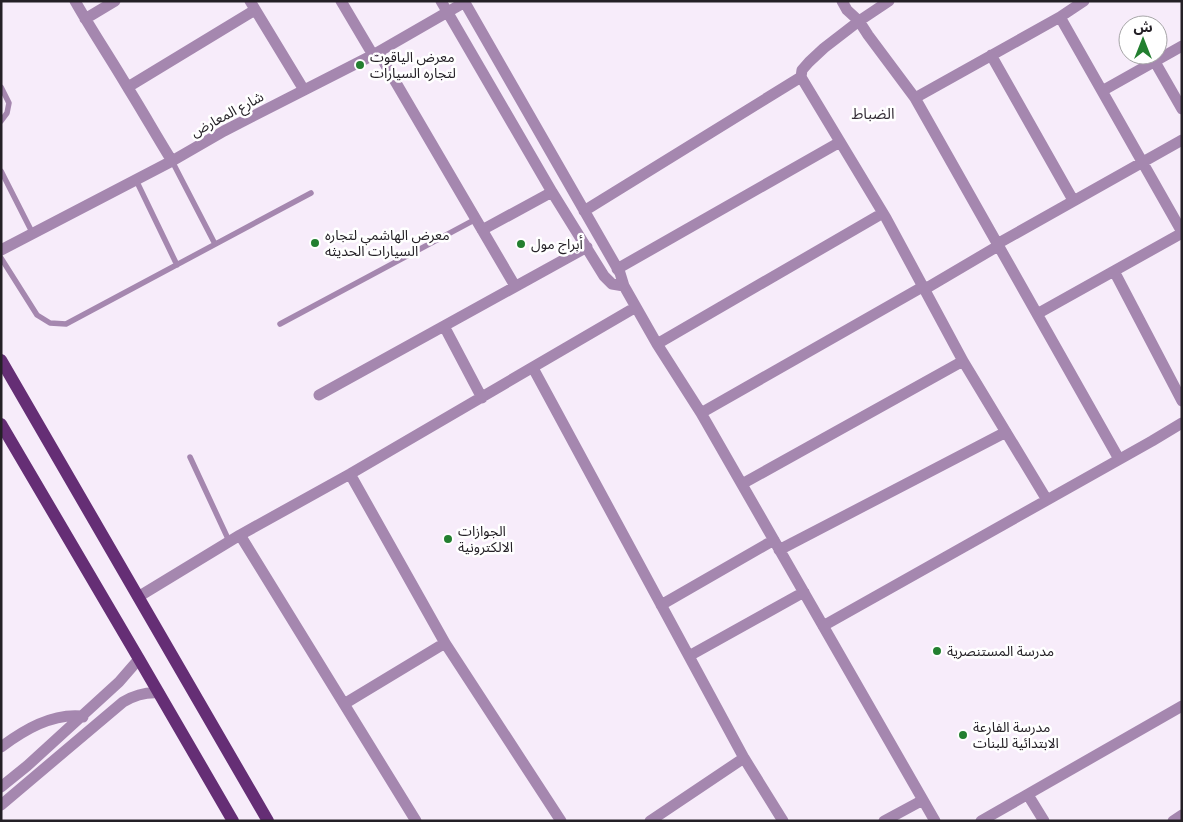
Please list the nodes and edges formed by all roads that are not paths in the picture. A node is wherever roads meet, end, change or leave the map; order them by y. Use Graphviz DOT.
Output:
graph roads {
  1 [pos="75,1"];
  2 [pos="115,1"];
  3 [pos="341,1"];
  4 [pos="441,1"];
  5 [pos="842,1"];
  6 [pos="889,1"];
  7 [pos="1084,1"];
  8 [pos="465,2"];
  9 [pos="253,6"];
  10 [pos="448,13"];
  11 [pos="1060,17"];
  12 [pos="85,18"];
  13 [pos="859,21"];
  14 [pos="1182,46"];
  15 [pos="375,54"];
  16 [pos="1168,54"];
  17 [pos="991,55"];
  18 [pos="1150,65"];
  19 [pos="1157,65"];
  20 [pos="801,77"];
  21 [pos="1,87"];
  22 [pos="128,87"];
  23 [pos="304,90"];
  24 [pos="1102,92"];
  25 [pos="915,98"];
  26 [pos="1182,109"];
  27 [pos="1,121"];
  28 [pos="1182,140"];
  29 [pos="840,142"];
  30 [pos="172,161"];
  31 [pos="1142,162"];
  32 [pos="1,171"];
  33 [pos="136,180"];
  34 [pos="552,192"];
  35 [pos="310,193"];
  36 [pos="1073,200"];
  37 [pos="584,211"];
  38 [pos="883,213"];
  39 [pos="476,219"];
  40 [pos="482,230"];
  41 [pos="1182,233"];
  42 [pos="33,234"];
  43 [pos="216,244"];
  44 [pos="998,245"];
  45 [pos="586,247"];
  46 [pos="1,250"];
  47 [pos="1,258"];
  48 [pos="177,264"];
  49 [pos="617,269"];
  50 [pos="1114,271"];
  51 [pos="515,286"];
  52 [pos="624,286"];
  53 [pos="924,288"];
  54 [pos="636,307"];
  55 [pos="1037,314"];
  56 [pos="280,324"];
  57 [pos="444,326"];
  58 [pos="657,344"];
  59 [pos="1,360"];
  60 [pos="963,361"];
  61 [pos="533,368"];
  62 [pos="319,396"];
  63 [pos="482,398"];
  64 [pos="1182,401"];
  65 [pos="701,413"];
  66 [pos="1182,423"];
  67 [pos="1,424"];
  68 [pos="1006,432"];
  69 [pos="190,457"];
  70 [pos="1119,460"];
  71 [pos="350,474"];
  72 [pos="742,484"];
  73 [pos="1047,500"];
  74 [pos="240,536"];
  75 [pos="230,543"];
  76 [pos="777,545"];
  77 [pos="804,592"];
  78 [pos="138,597"];
  79 [pos="661,605"];
  80 [pos="823,626"];
  81 [pos="445,643"];
  82 [pos="689,656"];
  83 [pos="139,659"];
  84 [pos="159,694"];
  85 [pos="344,704"];
  86 [pos="1182,706"];
  87 [pos="82,716"];
  88 [pos="92,728"];
  89 [pos="1,748"];
  90 [pos="744,758"];
  91 [pos="27,766"];
  92 [pos="36,777"];
  93 [pos="1,787"];
  94 [pos="1028,795"];
  95 [pos="923,800"];
  96 [pos="1,805"];
  97 [pos="1182,816"];
  98 [pos="232,821"];
  99 [pos="268,821"];
  100 [pos="416,821"];
  101 [pos="561,821"];
  102 [pos="650,821"];
  103 [pos="783,821"];
  104 [pos="884,821"];
  105 [pos="935,821"];
  106 [pos="981,821"];
  107 [pos="1044,821"];
  108 [pos="1173,821"];
  1 -- 12 [label="street"];
  2 -- 12 [label="street"];
  3 -- 15 [label="street"];
  4 -- 10 [label="street"];
  5 -- 13 [label="street"];
  6 -- 13 [label="street"];
  7 -- 11 [label="street"];
  8 -- 10 [label="street, شارع المعارض"];
  8 -- 37 [label="street"];
  9 -- 22 [label="street"];
  9 -- 23 [label="street"];
  10 -- 15 [label="street, شارع المعارض"];
  10 -- 34 [label="street"];
  11 -- 17 [label="street"];
  11 -- 24 [label="street"];
  12 -- 22 [label="street"];
  13 -- 20 [label="street"];
  13 -- 25 [label="street"];
  14 -- 16 [label="street"];
  15 -- 23 [label="street, شارع المعارض"];
  15 -- 39 [label="street"];
  17 -- 25 [label="street"];
  17 -- 36 [label="street"];
  18 -- 24 [label="street"];
  19 -- 26 [label="street"];
  20 -- 29 [label="street"];
  20 -- 37 [label="street"];
  21 -- 27 [label="lane"];
  22 -- 30 [label="street"];
  23 -- 30 [label="street, شارع المعارض"];
  24 -- 31 [label="street"];
  25 -- 44 [label="street"];
  28 -- 31 [label="street"];
  29 -- 38 [label="street"];
  29 -- 49 [label="street"];
  30 -- 33 [label="street, شارع المعارض"];
  30 -- 43 [label="lane"];
  31 -- 36 [label="street"];
  31 -- 41 [label="street"];
  32 -- 42 [label="lane"];
  33 -- 42 [label="street, شارع المعارض"];
  33 -- 48 [label="lane"];
  34 -- 40 [label="street"];
  34 -- 45 [label="street"];
  35 -- 43 [label="lane"];
  36 -- 44 [label="street"];
  37 -- 49 [label="street"];
  38 -- 53 [label="street"];
  38 -- 58 [label="street"];
  39 -- 40 [label="street"];
  39 -- 56 [label="lane"];
  40 -- 51 [label="street"];
  41 -- 50 [label="street"];
  42 -- 46 [label="street, شارع المعارض"];
  43 -- 48 [label="lane"];
  44 -- 53 [label="street"];
  44 -- 55 [label="street"];
  45 -- 51 [label="street"];
  45 -- 52 [label="street"];
  47 -- 48 [label="lane"];
  49 -- 52 [label="street"];
  50 -- 55 [label="street"];
  50 -- 64 [label="street"];
  51 -- 57 [label="street"];
  52 -- 54 [label="street"];
  53 -- 60 [label="street"];
  53 -- 65 [label="street"];
  54 -- 58 [label="street"];
  54 -- 61 [label="street"];
  55 -- 70 [label="street"];
  57 -- 62 [label="street"];
  57 -- 63 [label="street"];
  58 -- 65 [label="street"];
  59 -- 78 [label="main road"];
  60 -- 68 [label="street"];
  60 -- 72 [label="street"];
  61 -- 63 [label="street"];
  61 -- 79 [label="street"];
  63 -- 71 [label="street"];
  65 -- 72 [label="street"];
  66 -- 70 [label="street"];
  67 -- 83 [label="main road"];
  68 -- 73 [label="street"];
  68 -- 76 [label="street"];
  69 -- 75 [label="lane"];
  70 -- 73 [label="street"];
  71 -- 74 [label="street"];
  71 -- 81 [label="street"];
  72 -- 76 [label="street"];
  73 -- 80 [label="street"];
  74 -- 75 [label="street"];
  74 -- 85 [label="street"];
  75 -- 78 [label="street"];
  76 -- 77 [label="street"];
  76 -- 79 [label="street"];
  77 -- 80 [label="street"];
  77 -- 82 [label="street"];
  78 -- 99 [label="main road"];
  79 -- 82 [label="street"];
  80 -- 95 [label="street"];
  81 -- 85 [label="street"];
  81 -- 101 [label="street"];
  82 -- 90 [label="street"];
  83 -- 84 [label="main road"];
  83 -- 87 [label="street"];
  84 -- 88 [label="street"];
  84 -- 98 [label="main road"];
  85 -- 100 [label="street"];
  86 -- 94 [label="street"];
  87 -- 88 [label="street"];
  87 -- 89 [label="street"];
  87 -- 91 [label="street"];
  88 -- 92 [label="street"];
  90 -- 102 [label="street"];
  90 -- 103 [label="street"];
  91 -- 92 [label="street"];
  91 -- 93 [label="street"];
  92 -- 96 [label="street"];
  94 -- 106 [label="street"];
  94 -- 107 [label="street"];
  95 -- 104 [label="street"];
  95 -- 105 [label="street"];
  97 -- 108 [label="street"];
}
